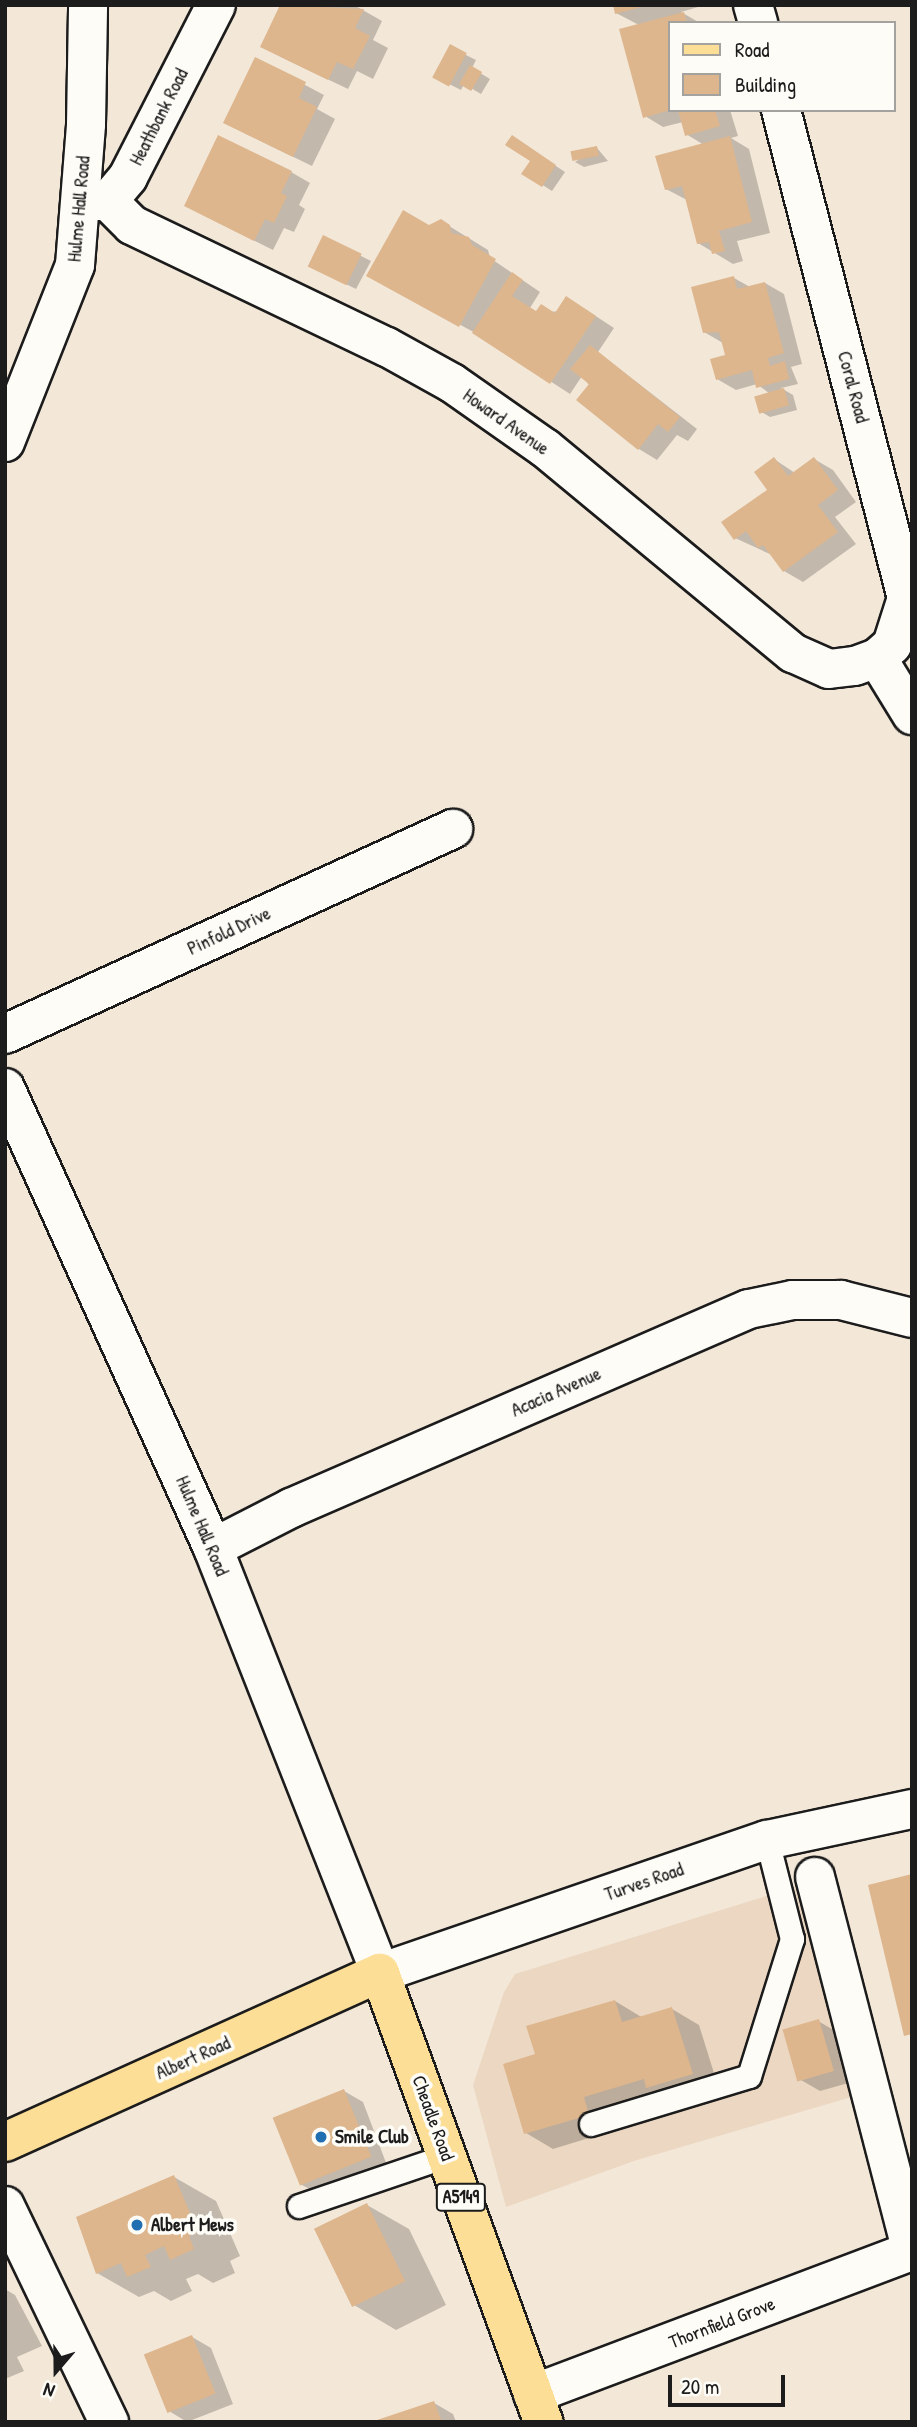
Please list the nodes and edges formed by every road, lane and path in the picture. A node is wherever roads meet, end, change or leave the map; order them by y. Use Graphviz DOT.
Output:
graph roads {
  1 [pos="88,5"];
  2 [pos="216,5"];
  3 [pos="782,112"];
  4 [pos="95,201"];
  5 [pos="5,442"];
  6 [pos="877,658"];
  7 [pos="912,715"];
  8 [pos="453,829"];
  9 [pos="5,1034"];
  10 [pos="5,1088"];
  11 [pos="912,1318"];
  12 [pos="214,1548"];
  13 [pos="912,1809"];
  14 [pos="767,1840"];
  15 [pos="815,1877"];
  16 [pos="380,1973"];
  17 [pos="591,2124"];
  18 [pos="5,2142"];
  19 [pos="446,2156"];
  20 [pos="5,2206"];
  21 [pos="299,2206"];
  22 [pos="912,2251"];
  23 [pos="538,2408"];
  24 [pos="109,2422"];
  1 -- 4 [label="street, Hulme Hall Road"];
  2 -- 4 [label="street, Heathbank Road"];
  3 -- 6 [label="street, Coral Road"];
  4 -- 5 [label="street, Hulme Hall Road"];
  4 -- 6 [label="street, Howard Avenue"];
  6 -- 7 [label="street"];
  8 -- 9 [label="street, Pinfold Drive"];
  10 -- 12 [label="street, Hulme Hall Road"];
  11 -- 12 [label="street, Acacia Avenue"];
  12 -- 16 [label="street, Hulme Hall Road"];
  13 -- 14 [label="street, Turves Road"];
  14 -- 16 [label="street, Turves Road"];
  14 -- 17 [label="lane"];
  15 -- 22 [label="street, Thornfield Grove"];
  16 -- 18 [label="main road, Albert Road"];
  16 -- 19 [label="main road, Cheadle Road / A5149"];
  19 -- 21 [label="lane"];
  19 -- 23 [label="main road, Cheadle Road / A5149"];
  20 -- 24 [label="street"];
  22 -- 23 [label="street, Thornfield Grove"];
}
